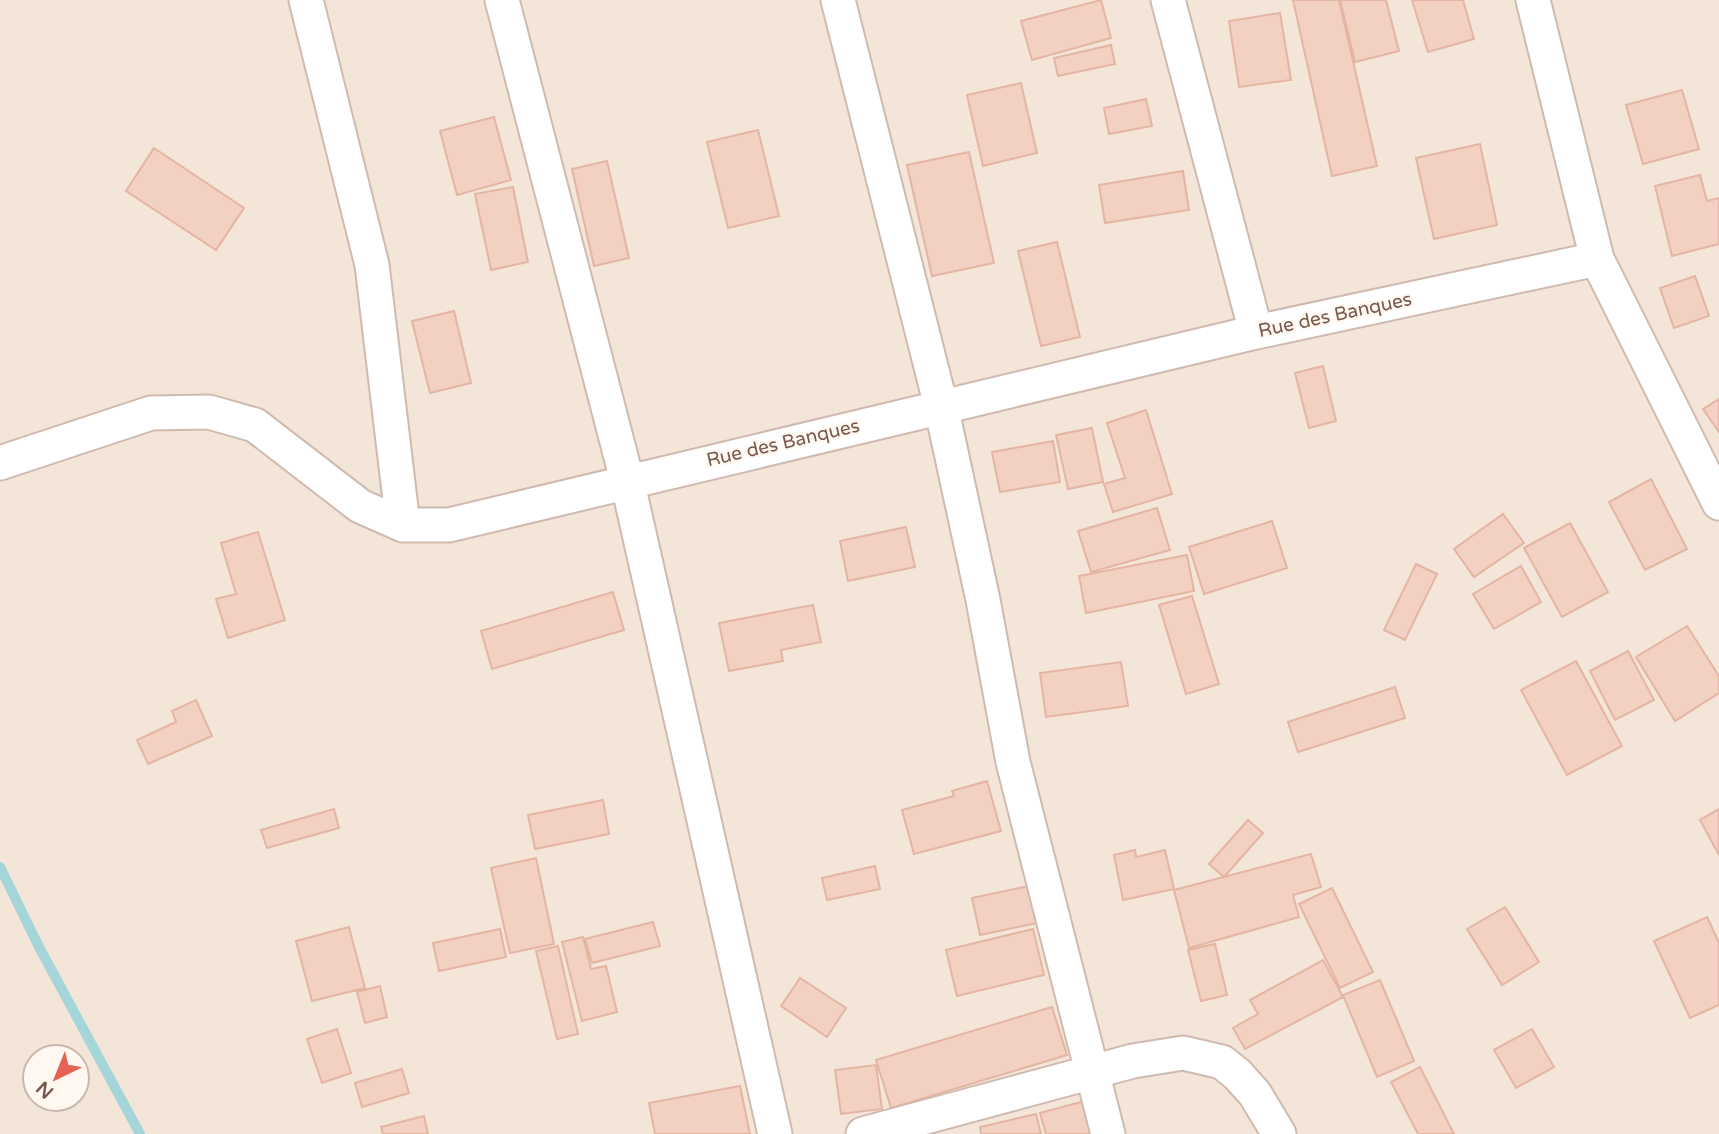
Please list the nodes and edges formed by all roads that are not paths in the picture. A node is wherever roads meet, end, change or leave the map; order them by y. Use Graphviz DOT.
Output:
graph roads {
  1 [pos="306,0"];
  2 [pos="502,0"];
  3 [pos="838,0"];
  4 [pos="1168,0"];
  5 [pos="1533,0"];
  6 [pos="1597,258"];
  7 [pos="1256,332"];
  8 [pos="942,406"];
  9 [pos="0,463"];
  10 [pos="628,480"];
  11 [pos="1719,503"];
  12 [pos="403,525"];
  13 [pos="1094,1073"];
  14 [pos="775,1134"];
  15 [pos="863,1134"];
  16 [pos="1108,1134"];
  17 [pos="1279,1134"];
  1 -- 12 [label="street"];
  2 -- 10 [label="street"];
  3 -- 8 [label="street"];
  4 -- 7 [label="street"];
  5 -- 6 [label="street"];
  6 -- 7 [label="street, Rue des Banques"];
  6 -- 11 [label="street"];
  7 -- 8 [label="street, Rue des Banques"];
  8 -- 10 [label="street, Rue des Banques"];
  8 -- 13 [label="street"];
  9 -- 12 [label="street, Rue des Banques"];
  10 -- 12 [label="street, Rue des Banques"];
  10 -- 14 [label="street"];
  13 -- 15 [label="street"];
  13 -- 16 [label="street"];
  13 -- 17 [label="street"];
}
